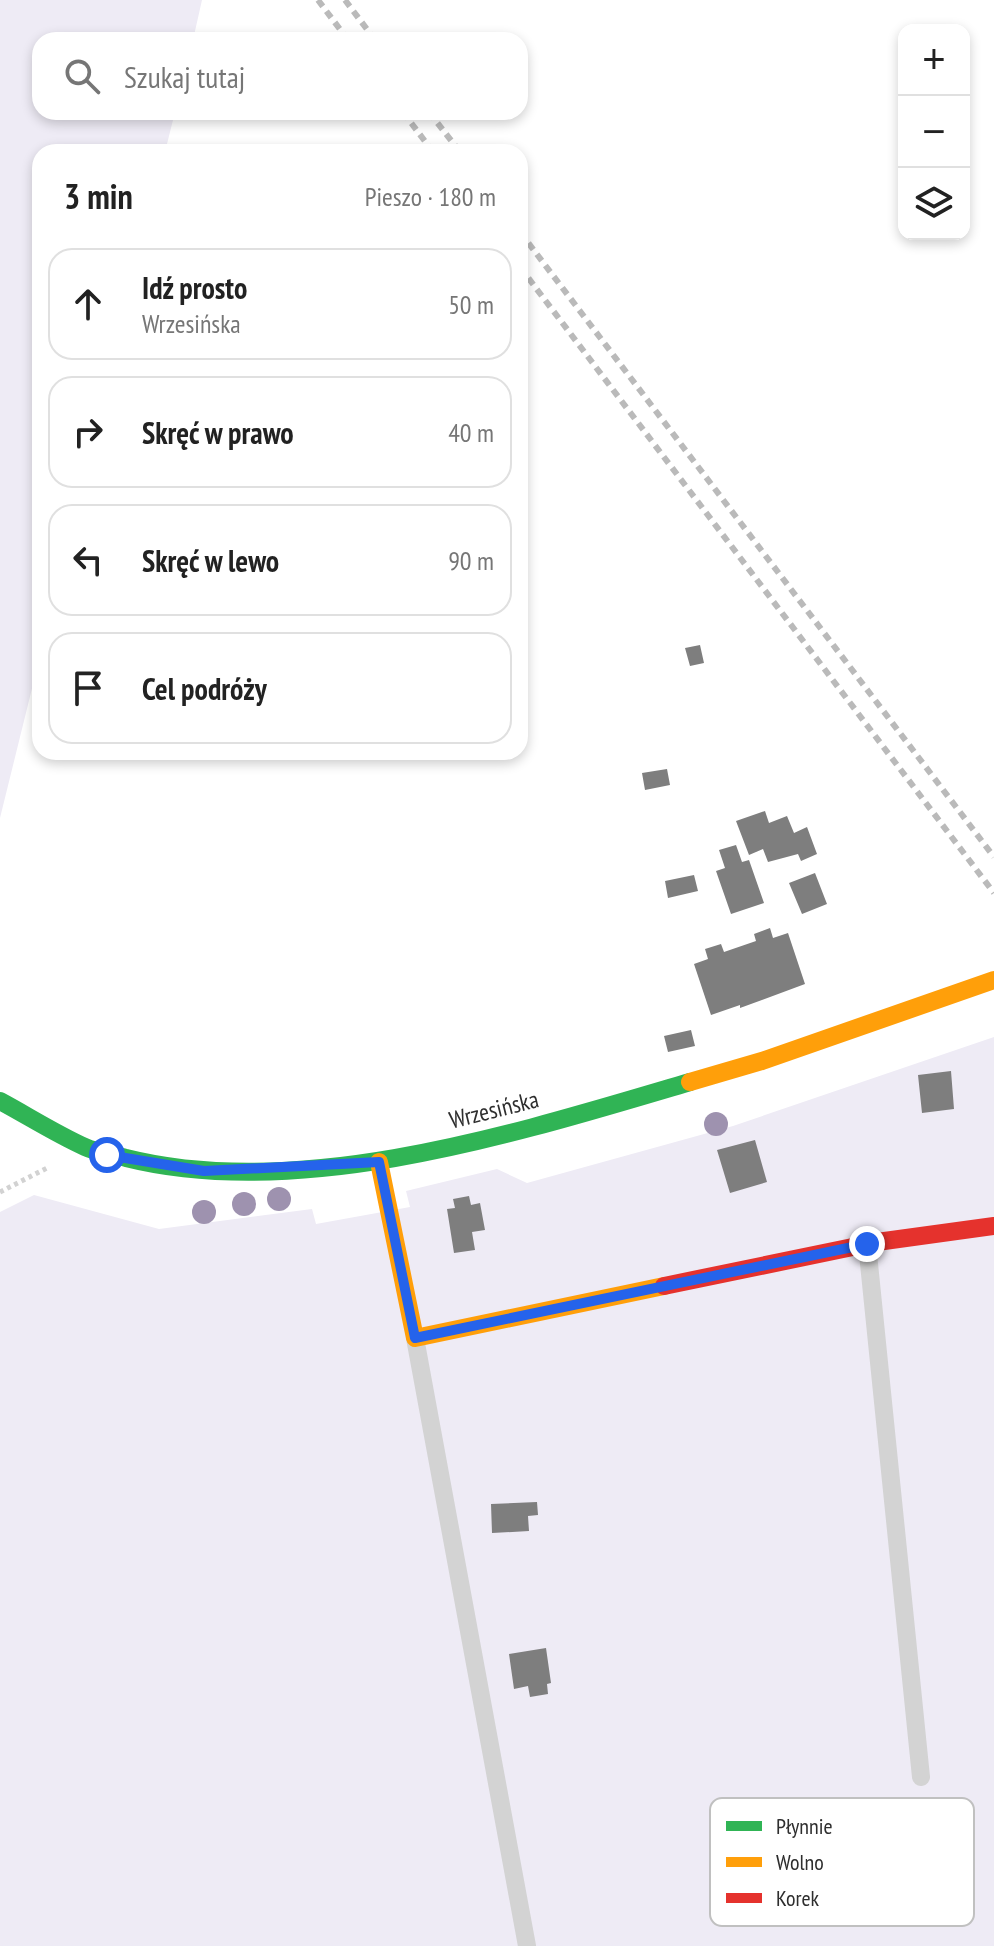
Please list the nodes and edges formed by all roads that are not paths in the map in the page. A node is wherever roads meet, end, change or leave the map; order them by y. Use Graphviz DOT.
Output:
graph roads {
  1 [pos="994,980"];
  2 [pos="0,1101"];
  3 [pos="379,1162"];
  4 [pos="994,1226"];
  5 [pos="867,1244"];
  6 [pos="415,1338"];
  7 [pos="921,1777"];
  8 [pos="527,1946"];
  1 -- 3 [label="street, Wrzesińska"];
  2 -- 3 [label="street, Wrzesińska"];
  3 -- 6 [label="street"];
  4 -- 5 [label="street"];
  5 -- 6 [label="street"];
  5 -- 7 [label="lane"];
  6 -- 8 [label="lane"];
}
